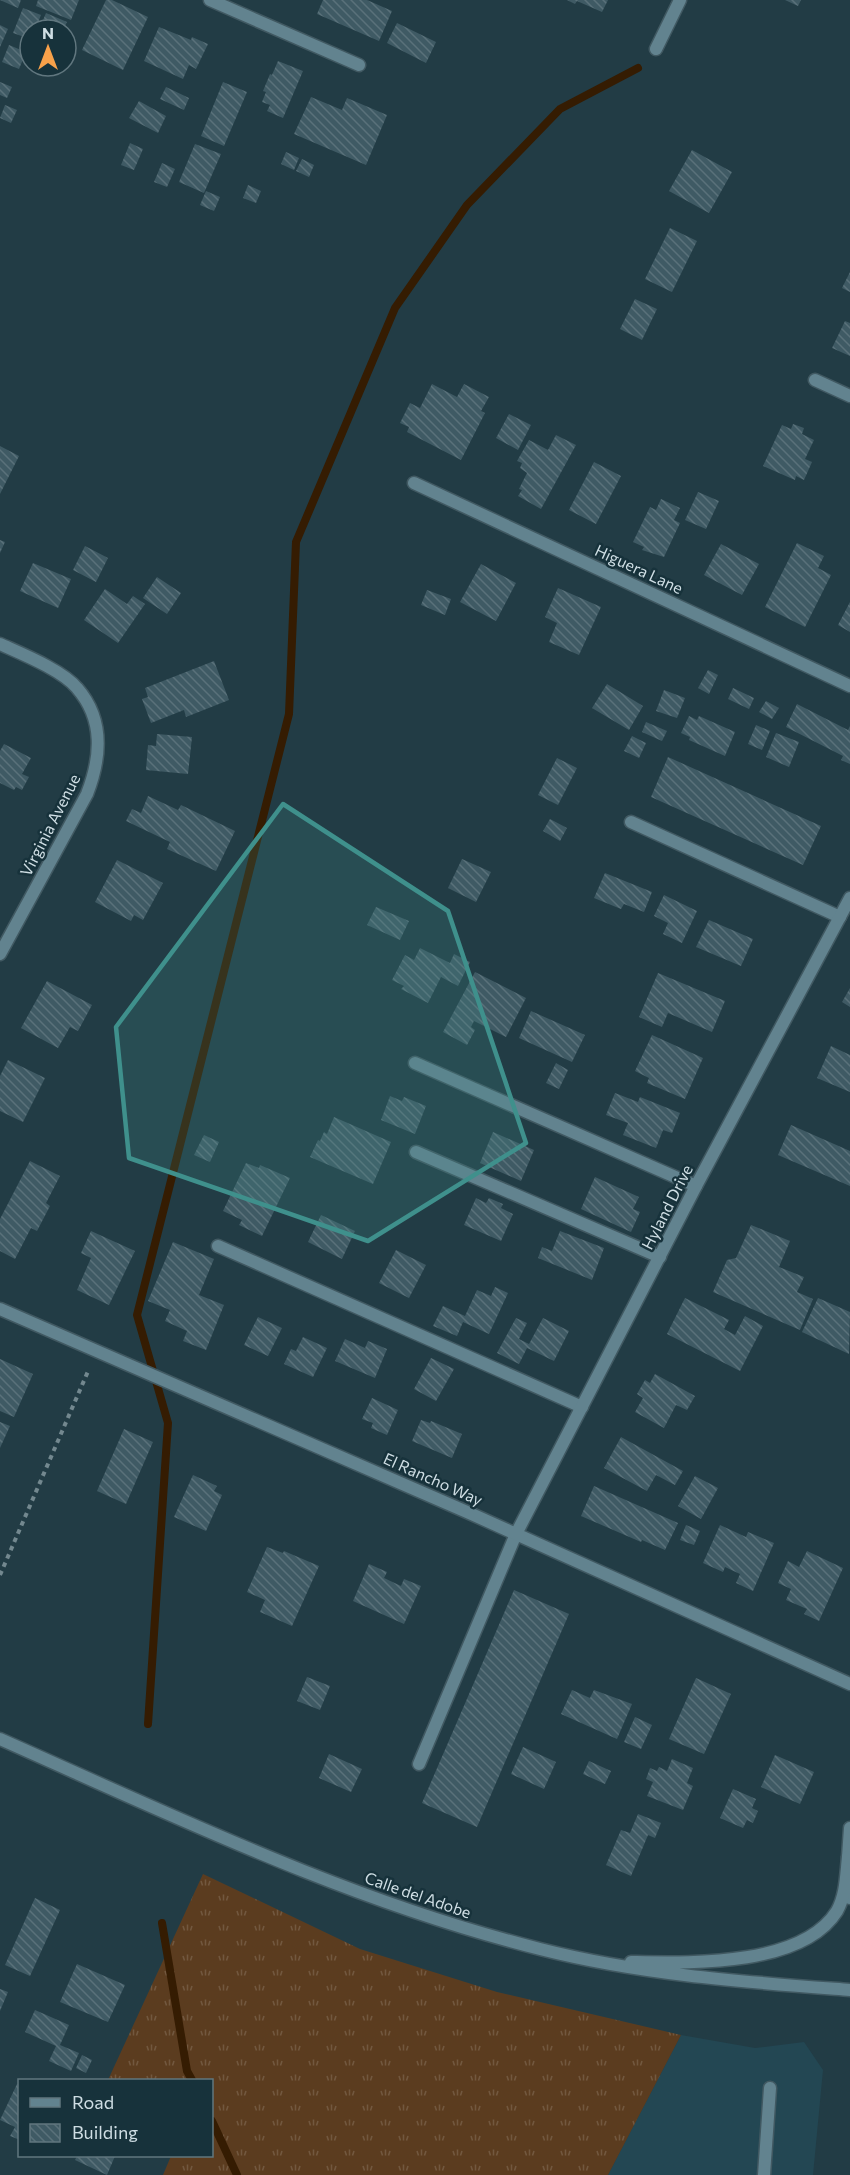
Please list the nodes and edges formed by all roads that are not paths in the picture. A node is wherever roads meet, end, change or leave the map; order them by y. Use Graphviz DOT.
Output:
graph roads {
  1 [pos="210,0"];
  2 [pos="681,0"];
  3 [pos="656,49"];
  4 [pos="359,65"];
  5 [pos="814,380"];
  6 [pos="850,396"];
  7 [pos="414,483"];
  8 [pos="0,644"];
  9 [pos="850,686"];
  10 [pos="631,822"];
  11 [pos="850,898"];
  12 [pos="840,917"];
  13 [pos="0,954"];
  14 [pos="415,1063"];
  15 [pos="416,1152"];
  16 [pos="696,1186"];
  17 [pos="218,1246"];
  18 [pos="660,1257"];
  19 [pos="0,1309"];
  20 [pos="582,1407"];
  21 [pos="516,1534"];
  22 [pos="850,1684"];
  23 [pos="0,1739"];
  24 [pos="419,1764"];
  25 [pos="850,1828"];
  26 [pos="848,1857"];
  27 [pos="850,1898"];
  28 [pos="592,1961"];
  29 [pos="850,1990"];
  30 [pos="770,2088"];
  31 [pos="764,2175"];
  1 -- 4 [label="street"];
  2 -- 3 [label="street"];
  5 -- 6 [label="street"];
  7 -- 9 [label="street, Higuera Lane"];
  8 -- 13 [label="street, Virginia Avenue"];
  10 -- 12 [label="street"];
  11 -- 12 [label="street, Hyland Drive"];
  12 -- 16 [label="street, Hyland Drive"];
  14 -- 16 [label="street"];
  15 -- 18 [label="street"];
  16 -- 18 [label="street, Hyland Drive"];
  17 -- 20 [label="street"];
  18 -- 20 [label="street, Hyland Drive"];
  19 -- 21 [label="street, El Rancho Way"];
  20 -- 21 [label="street, Hyland Drive"];
  21 -- 22 [label="street, El Rancho Way"];
  21 -- 24 [label="street, Hyland Drive"];
  23 -- 28 [label="street, Calle del Adobe"];
  25 -- 26 [label="street"];
  26 -- 27 [label="street"];
  26 -- 28 [label="street"];
  28 -- 29 [label="street, Calle del Adobe"];
  30 -- 31 [label="street"];
}
